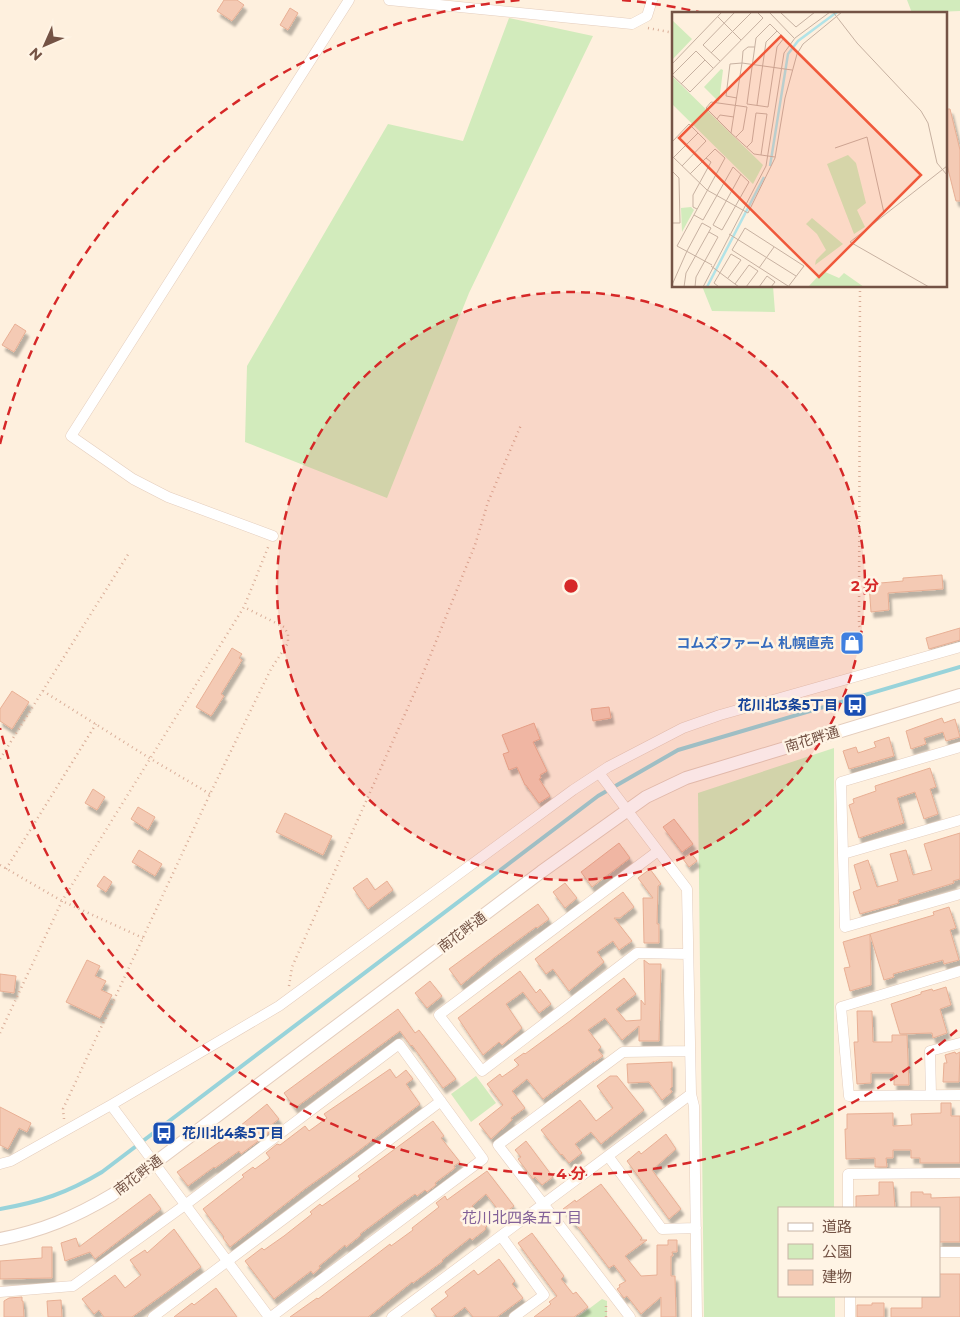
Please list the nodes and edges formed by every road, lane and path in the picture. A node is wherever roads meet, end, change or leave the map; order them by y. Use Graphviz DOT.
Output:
graph roads {
  1 [pos="349,0"];
  2 [pos="390,0"];
  3 [pos="652,0"];
  4 [pos="632,24"];
  5 [pos="672,33"];
  6 [pos="860,288"];
  7 [pos="521,425"];
  8 [pos="273,536"];
  9 [pos="129,553"];
  10 [pos="244,606"];
  11 [pos="863,638"];
  12 [pos="960,647"];
  13 [pos="43,692"];
  14 [pos="960,695"];
  15 [pos="96,724"];
  16 [pos="960,747"];
  17 [pos="0,759"];
  18 [pos="151,759"];
  19 [pos="599,773"];
  20 [pos="210,794"];
  21 [pos="627,811"];
  22 [pos="960,820"];
  23 [pos="658,851"];
  24 [pos="843,854"];
  25 [pos="0,865"];
  26 [pos="6,869"];
  27 [pos="960,894"];
  28 [pos="62,901"];
  29 [pos="143,938"];
  30 [pos="688,954"];
  31 [pos="960,971"];
  32 [pos="287,1000"];
  33 [pos="0,1033"];
  34 [pos="960,1043"];
  35 [pos="690,1051"];
  36 [pos="691,1094"];
  37 [pos="931,1095"];
  38 [pos="960,1095"];
  39 [pos="441,1101"];
  40 [pos="111,1106"];
  41 [pos="66,1130"];
  42 [pos="608,1156"];
  43 [pos="154,1163"];
  44 [pos="0,1164"];
  45 [pos="960,1173"];
  46 [pos="543,1205"];
  47 [pos="185,1206"];
  48 [pos="848,1207"];
  49 [pos="696,1228"];
  50 [pos="501,1236"];
  51 [pos="0,1239"];
  52 [pos="940,1252"];
  53 [pos="960,1252"];
  54 [pos="227,1261"];
  55 [pos="0,1292"];
  56 [pos="850,1297"];
  57 [pos="153,1317"];
  58 [pos="270,1317"];
  59 [pos="392,1317"];
  60 [pos="514,1317"];
  61 [pos="630,1317"];
  62 [pos="697,1317"];
  63 [pos="850,1317"];
  1 -- 8 [label="street"];
  2 -- 4 [label="street"];
  3 -- 4 [label="street"];
  4 -- 5 [label="path"];
  6 -- 11 [label="path"];
  7 -- 32 [label="path"];
  8 -- 10 [label="path"];
  9 -- 13 [label="path"];
  10 -- 18 [label="path"];
  10 -- 20 [label="path"];
  12 -- 19 [label="street"];
  13 -- 15 [label="path"];
  13 -- 17 [label="path"];
  14 -- 21 [label="street, 南花畔通"];
  15 -- 18 [label="path"];
  15 -- 26 [label="path"];
  16 -- 24 [label="street"];
  18 -- 20 [label="path"];
  18 -- 28 [label="path"];
  19 -- 21 [label="street"];
  19 -- 32 [label="street"];
  20 -- 29 [label="path"];
  21 -- 23 [label="street"];
  21 -- 43 [label="street, 南花畔通"];
  22 -- 24 [label="street"];
  23 -- 30 [label="street"];
  23 -- 30 [label="street"];
  24 -- 27 [label="street"];
  25 -- 26 [label="path"];
  26 -- 28 [label="path"];
  28 -- 29 [label="path"];
  28 -- 33 [label="path"];
  29 -- 41 [label="path"];
  30 -- 35 [label="street"];
  31 -- 37 [label="street"];
  32 -- 40 [label="street"];
  34 -- 37 [label="street"];
  35 -- 36 [label="street"];
  35 -- 46 [label="street"];
  36 -- 42 [label="street"];
  36 -- 49 [label="street"];
  37 -- 38 [label="street"];
  39 -- 47 [label="street"];
  39 -- 54 [label="street"];
  39 -- 58 [label="street"];
  40 -- 41 [label="street"];
  40 -- 43 [label="street"];
  41 -- 44 [label="street"];
  42 -- 46 [label="street"];
  42 -- 49 [label="street"];
  43 -- 47 [label="street"];
  43 -- 51 [label="street, 南花畔通"];
  45 -- 48 [label="street"];
  46 -- 50 [label="street"];
  46 -- 61 [label="street"];
  47 -- 54 [label="street"];
  47 -- 55 [label="street"];
  49 -- 62 [label="street"];
  50 -- 59 [label="street"];
  50 -- 60 [label="street"];
  52 -- 53 [label="street"];
  54 -- 57 [label="street"];
  54 -- 58 [label="street"];
  56 -- 63 [label="street"];
}
